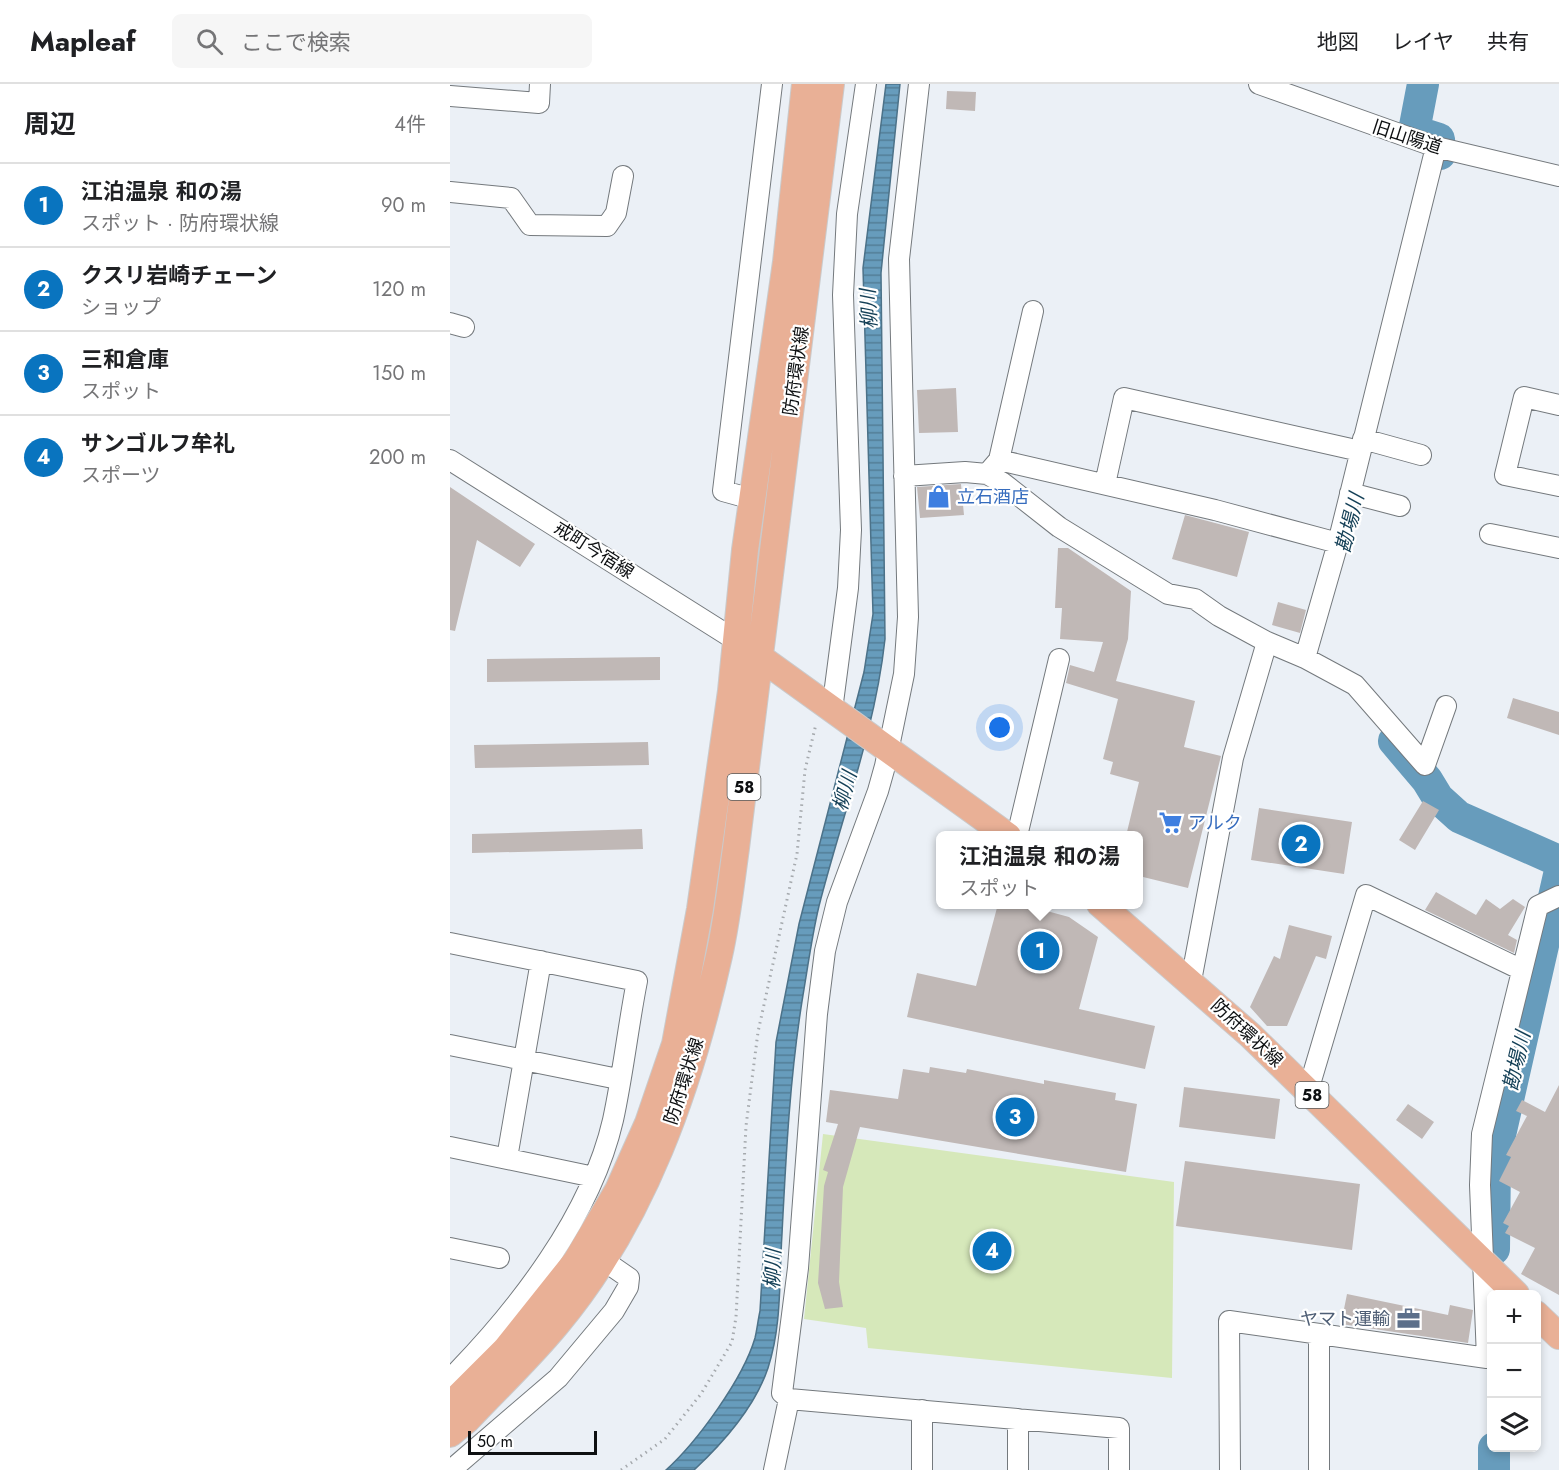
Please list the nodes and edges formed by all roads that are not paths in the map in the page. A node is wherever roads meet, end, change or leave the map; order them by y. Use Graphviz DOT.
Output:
graph roads {
  1 [pos="540,84"];
  2 [pos="772,84"];
  3 [pos="806,84"];
  4 [pos="831,84"];
  5 [pos="866,84"];
  6 [pos="919,84"];
  7 [pos="1259,84"];
  8 [pos="450,96"];
  9 [pos="1436,147"];
  10 [pos="1559,176"];
  11 [pos="623,177"];
  12 [pos="450,192"];
  13 [pos="1033,311"];
  14 [pos="1559,405"];
  15 [pos="1361,445"];
  16 [pos="1421,455"];
  17 [pos="450,460"];
  18 [pos="993,467"];
  19 [pos="904,476"];
  20 [pos="1105,484"];
  21 [pos="1559,486"];
  22 [pos="1350,493"];
  23 [pos="752,499"];
  24 [pos="1400,506"];
  25 [pos="1490,534"];
  26 [pos="1338,543"];
  27 [pos="1559,548"];
  28 [pos="737,641"];
  29 [pos="1267,642"];
  30 [pos="1305,658"];
  31 [pos="761,659"];
  32 [pos="1059,659"];
  33 [pos="1446,706"];
  34 [pos="830,717"];
  35 [pos="883,746"];
  36 [pos="1001,831"];
  37 [pos="1018,831"];
  38 [pos="1559,896"];
  39 [pos="1106,909"];
  40 [pos="450,943"];
  41 [pos="541,961"];
  42 [pos="1522,970"];
  43 [pos="1191,981"];
  44 [pos="450,1045"];
  45 [pos="523,1060"];
  46 [pos="618,1080"];
  47 [pos="1308,1091"];
  48 [pos="450,1147"];
  49 [pos="507,1158"];
  50 [pos="594,1177"];
  51 [pos="450,1248"];
  52 [pos="499,1257"];
  53 [pos="603,1260"];
  54 [pos="1485,1264"];
  55 [pos="1512,1290"];
  56 [pos="1541,1319"];
  57 [pos="1319,1334"];
  58 [pos="1559,1336"];
  59 [pos="789,1399"];
  60 [pos="454,1408"];
  61 [pos="922,1410"];
  62 [pos="1018,1419"];
  63 [pos="451,1470"];
  64 [pos="774,1470"];
  65 [pos="922,1470"];
  66 [pos="1018,1470"];
  67 [pos="1119,1470"];
  68 [pos="1230,1470"];
  69 [pos="1319,1470"];
  1 -- 8 [label="street"];
  2 -- 23 [label="street"];
  3 -- 23 [label="main road, 防府環状線 / 58"];
  4 -- 31 [label="main road, 防府環状線 / 58"];
  5 -- 34 [label="street"];
  6 -- 19 [label="street"];
  7 -- 9 [label="street, 旧山陽道"];
  9 -- 10 [label="street, 旧山陽道"];
  9 -- 15 [label="street"];
  11 -- 12 [label="street"];
  13 -- 18 [label="street"];
  14 -- 21 [label="street"];
  15 -- 16 [label="street"];
  15 -- 20 [label="street"];
  15 -- 22 [label="street"];
  17 -- 28 [label="street, 戒町今宿線"];
  18 -- 19 [label="street"];
  18 -- 20 [label="street"];
  18 -- 29 [label="street"];
  19 -- 35 [label="street"];
  20 -- 26 [label="street"];
  22 -- 24 [label="street"];
  22 -- 26 [label="street"];
  23 -- 28 [label="main road, 防府環状線 / 58"];
  25 -- 27 [label="street"];
  26 -- 30 [label="street"];
  28 -- 31 [label="main road"];
  28 -- 60 [label="main road, 防府環状線 / 58"];
  29 -- 30 [label="street"];
  29 -- 43 [label="street"];
  30 -- 33 [label="street"];
  31 -- 34 [label="main road"];
  31 -- 53 [label="main road, 防府環状線 / 58"];
  32 -- 37 [label="street"];
  34 -- 35 [label="main road"];
  35 -- 36 [label="main road"];
  35 -- 59 [label="street"];
  38 -- 42 [label="street"];
  39 -- 43 [label="main road, 防府環状線 / 58"];
  40 -- 41 [label="street"];
  41 -- 45 [label="street"];
  41 -- 46 [label="street"];
  42 -- 47 [label="street"];
  42 -- 54 [label="street"];
  43 -- 47 [label="main road, 防府環状線 / 58"];
  44 -- 45 [label="street"];
  45 -- 46 [label="street"];
  45 -- 49 [label="street"];
  46 -- 50 [label="street"];
  47 -- 54 [label="main road, 防府環状線 / 58"];
  48 -- 49 [label="street"];
  49 -- 50 [label="street"];
  50 -- 60 [label="street"];
  51 -- 52 [label="street"];
  53 -- 60 [label="main road, 防府環状線 / 58"];
  53 -- 63 [label="street"];
  54 -- 55 [label="main road, 防府環状線 / 58"];
  54 -- 57 [label="street"];
  56 -- 58 [label="main road"];
  57 -- 68 [label="street"];
  57 -- 69 [label="street"];
  59 -- 61 [label="street"];
  59 -- 64 [label="street"];
  61 -- 62 [label="street"];
  61 -- 65 [label="street"];
  62 -- 66 [label="street"];
  62 -- 67 [label="street"];
}
